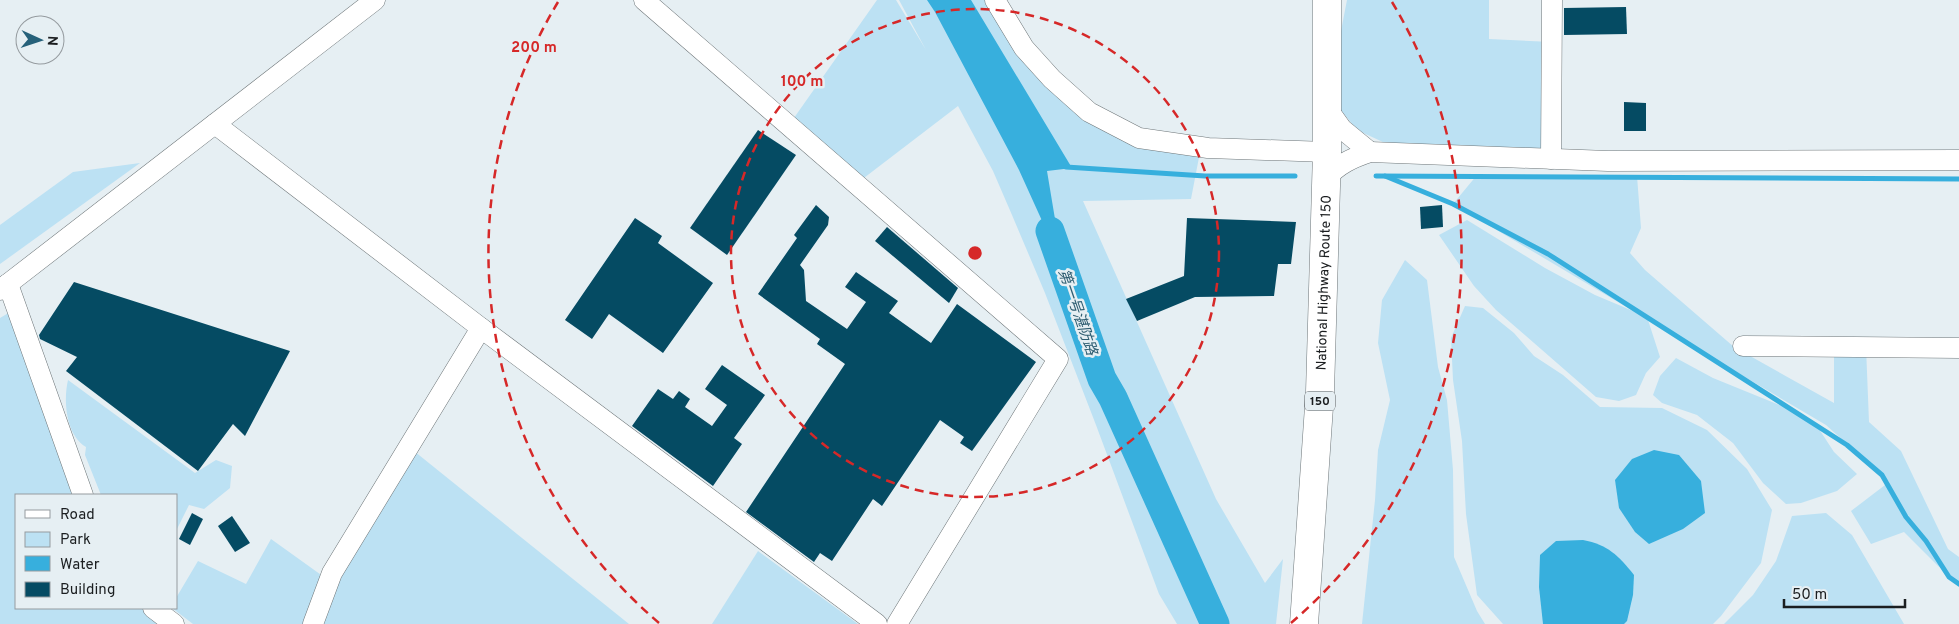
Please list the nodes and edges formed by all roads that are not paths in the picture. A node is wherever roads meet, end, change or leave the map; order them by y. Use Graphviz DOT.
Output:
graph roads {
  1 [pos="375,0"];
  2 [pos="644,0"];
  3 [pos="995,0"];
  4 [pos="1327,0"];
  5 [pos="1552,0"];
  6 [pos="1327,108"];
  7 [pos="215,124"];
  8 [pos="1370,152"];
  9 [pos="1551,159"];
  10 [pos="1959,160"];
  11 [pos="1327,165"];
  12 [pos="4,287"];
  13 [pos="480,328"];
  14 [pos="1743,346"];
  15 [pos="1959,348"];
  16 [pos="83,494"];
  17 [pos="154,609"];
  18 [pos="174,624"];
  19 [pos="313,624"];
  20 [pos="877,624"];
  21 [pos="897,624"];
  22 [pos="1304,624"];
  1 -- 7 [label="street"];
  2 -- 21 [label="street"];
  3 -- 11 [label="street"];
  4 -- 6 [label="highway, National Highway Route 150 / 150"];
  5 -- 9 [label="street"];
  6 -- 8 [label="street"];
  6 -- 11 [label="highway, National Highway Route 150 / 150"];
  7 -- 12 [label="street"];
  7 -- 13 [label="street"];
  8 -- 9 [label="street"];
  8 -- 11 [label="street"];
  9 -- 10 [label="street"];
  11 -- 22 [label="highway, National Highway Route 150 / 150"];
  12 -- 16 [label="street"];
  13 -- 19 [label="street"];
  13 -- 20 [label="street"];
  14 -- 15 [label="street"];
  17 -- 18 [label="street"];
}
